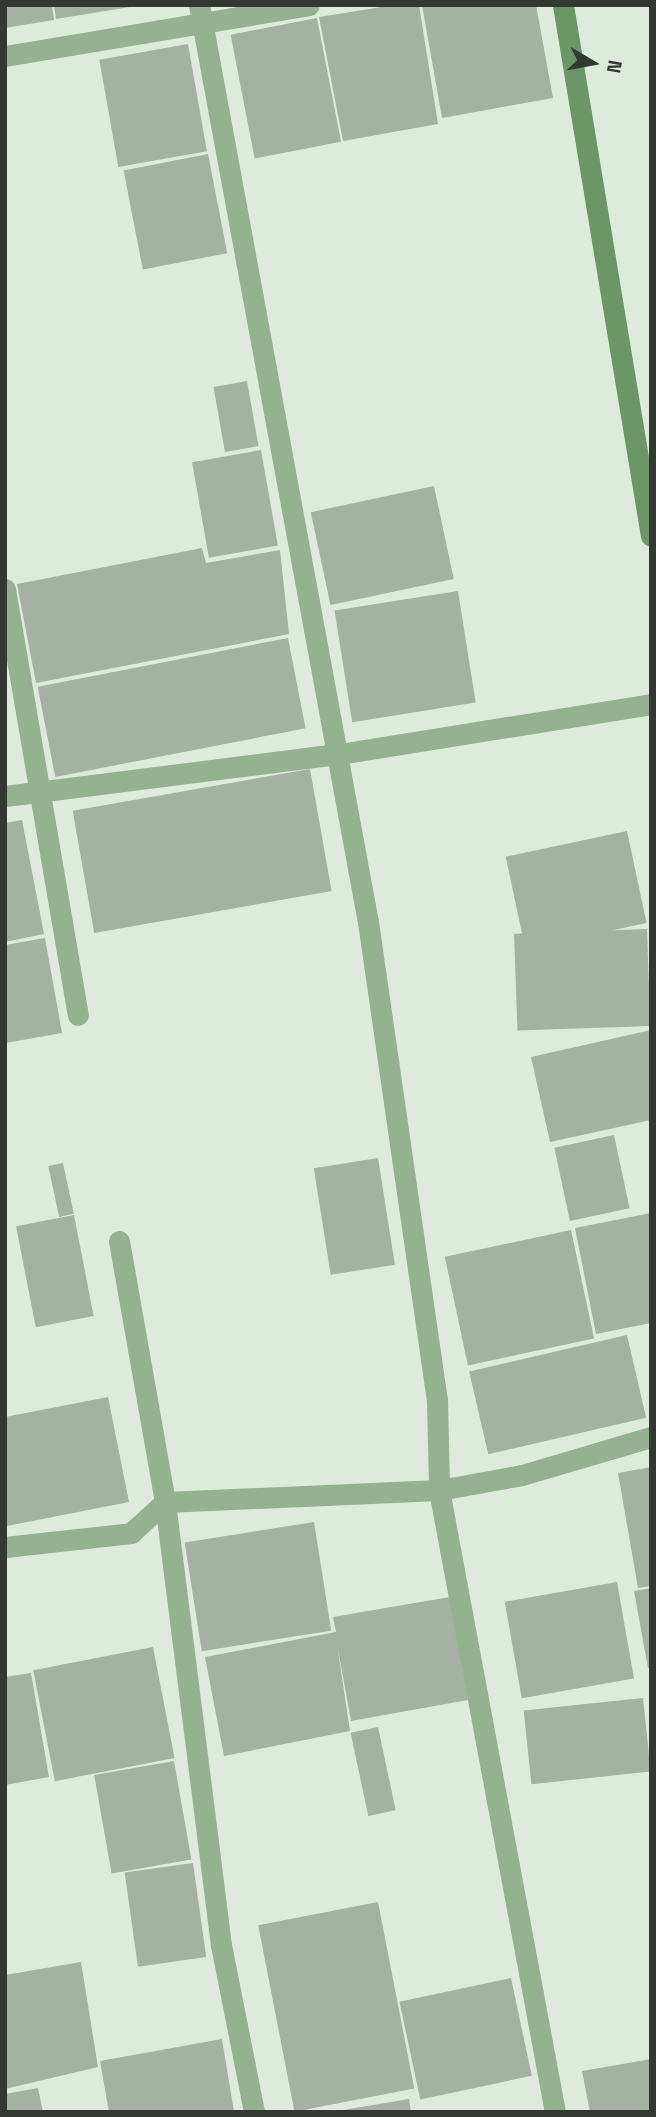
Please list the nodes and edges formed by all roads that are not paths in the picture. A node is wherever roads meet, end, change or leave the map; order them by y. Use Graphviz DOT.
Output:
graph roads {
  1 [pos="199,5"];
  2 [pos="309,5"];
  3 [pos="564,5"];
  4 [pos="202,27"];
  5 [pos="5,56"];
  6 [pos="651,536"];
  7 [pos="5,589"];
  8 [pos="651,704"];
  9 [pos="339,754"];
  10 [pos="36,791"];
  11 [pos="5,796"];
  12 [pos="78,1015"];
  13 [pos="119,1241"];
  14 [pos="651,1437"];
  15 [pos="439,1490"];
  16 [pos="165,1502"];
  17 [pos="5,1547"];
  18 [pos="254,2112"];
  19 [pos="555,2112"];
  1 -- 4 [label="street"];
  2 -- 4 [label="street"];
  3 -- 6 [label="street"];
  4 -- 5 [label="street"];
  4 -- 9 [label="street"];
  7 -- 10 [label="street"];
  8 -- 9 [label="street"];
  9 -- 10 [label="street"];
  9 -- 15 [label="street"];
  10 -- 11 [label="street"];
  10 -- 12 [label="street"];
  13 -- 16 [label="street"];
  14 -- 15 [label="street"];
  15 -- 16 [label="street"];
  15 -- 19 [label="street"];
  16 -- 17 [label="street"];
  16 -- 18 [label="street"];
}
